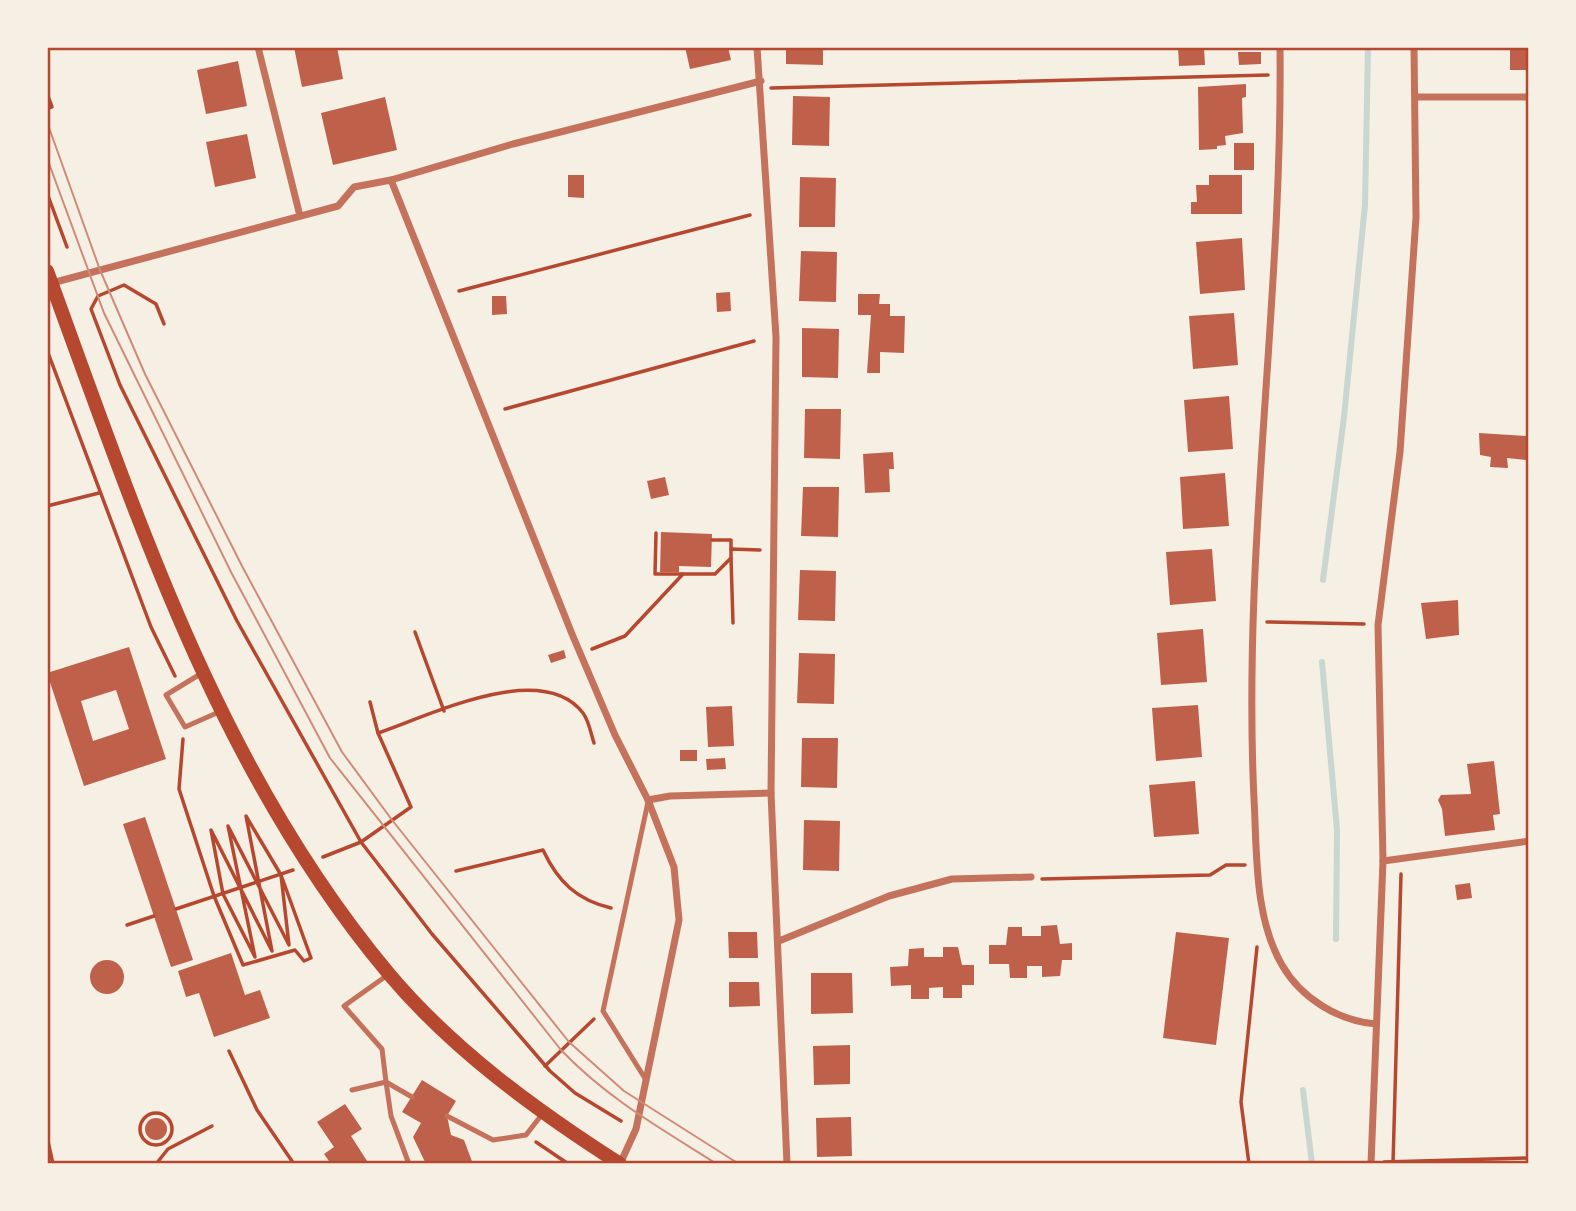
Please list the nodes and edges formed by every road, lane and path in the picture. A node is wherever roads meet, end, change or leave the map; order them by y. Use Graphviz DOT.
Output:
graph roads {
  1 [pos="258,47"];
  2 [pos="757,47"];
  3 [pos="1280,47"];
  4 [pos="1414,47"];
  5 [pos="1280,75"];
  6 [pos="761,85"];
  7 [pos="47,93"];
  8 [pos="1415,97"];
  9 [pos="1529,97"];
  10 [pos="47,109"];
  11 [pos="391,180"];
  12 [pos="47,193"];
  13 [pos="750,215"];
  14 [pos="300,216"];
  15 [pos="67,247"];
  16 [pos="50,277"];
  17 [pos="459,291"];
  18 [pos="164,324"];
  19 [pos="754,341"];
  20 [pos="47,350"];
  21 [pos="505,408"];
  22 [pos="99,493"];
  23 [pos="47,506"];
  24 [pos="656,533"];
  25 [pos="712,540"];
  26 [pos="731,549"];
  27 [pos="761,550"];
  28 [pos="731,558"];
  29 [pos="683,574"];
  30 [pos="1270,622"];
  31 [pos="733,623"];
  32 [pos="1355,624"];
  33 [pos="415,632"];
  34 [pos="599,646"];
  35 [pos="202,673"];
  36 [pos="180,684"];
  37 [pos="370,702"];
  38 [pos="443,711"];
  39 [pos="219,712"];
  40 [pos="185,727"];
  41 [pos="378,733"];
  42 [pos="594,743"];
  43 [pos="771,793"];
  44 [pos="648,800"];
  45 [pos="1529,841"];
  46 [pos="361,842"];
  47 [pos="314,861"];
  48 [pos="1383,861"];
  49 [pos="304,865"];
  50 [pos="1258,865"];
  51 [pos="456,871"];
  52 [pos="282,874"];
  53 [pos="1401,874"];
  54 [pos="1031,877"];
  55 [pos="259,882"];
  56 [pos="241,888"];
  57 [pos="223,894"];
  58 [pos="214,896"];
  59 [pos="176,909"];
  60 [pos="625,912"];
  61 [pos="154,916"];
  62 [pos="127,925"];
  63 [pos="1270,932"];
  64 [pos="779,941"];
  65 [pos="389,974"];
  66 [pos="603,1011"];
  67 [pos="1376,1024"];
  68 [pos="229,1051"];
  69 [pos="545,1066"];
  70 [pos="646,1080"];
  71 [pos="386,1082"];
  72 [pos="352,1090"];
  73 [pos="412,1097"];
  74 [pos="543,1113"];
  75 [pos="447,1116"];
  76 [pos="621,1121"];
  77 [pos="212,1126"];
  78 [pos="526,1135"];
  79 [pos="47,1137"];
  80 [pos="164,1144"];
  81 [pos="169,1149"];
  82 [pos="1529,1158"];
  83 [pos="566,1163"];
  84 [pos="1371,1163"];
  85 [pos="1393,1163"];
  86 [pos="52,1164"];
  87 [pos="156,1164"];
  88 [pos="294,1164"];
  89 [pos="409,1164"];
  90 [pos="620,1164"];
  91 [pos="787,1164"];
  92 [pos="1249,1164"];
  1 -- 14 [label="street"];
  2 -- 6 [label="street"];
  3 -- 5 [label="street"];
  4 -- 8 [label="street"];
  5 -- 6 [label="path"];
  5 -- 50 [label="street"];
  6 -- 11 [label="street"];
  6 -- 43 [label="street"];
  7 -- 10 [label="path"];
  8 -- 9 [label="street"];
  8 -- 48 [label="street"];
  11 -- 14 [label="street"];
  11 -- 44 [label="street"];
  12 -- 15 [label="path"];
  13 -- 17 [label="path"];
  14 -- 16 [label="street"];
  16 -- 35 [label="main road"];
  18 -- 46 [label="path"];
  19 -- 21 [label="path"];
  20 -- 22 [label="path"];
  22 -- 23 [label="path"];
  22 -- 36 [label="path"];
  24 -- 29 [label="path"];
  25 -- 26 [label="path"];
  26 -- 27 [label="path"];
  26 -- 28 [label="path"];
  28 -- 29 [label="path"];
  28 -- 31 [label="path"];
  29 -- 34 [label="path"];
  30 -- 32 [label="path"];
  33 -- 38 [label="path"];
  35 -- 36 [label="lane"];
  35 -- 39 [label="main road"];
  36 -- 40 [label="lane"];
  37 -- 41 [label="path"];
  38 -- 41 [label="path"];
  38 -- 42 [label="path"];
  39 -- 40 [label="lane"];
  39 -- 65 [label="main road"];
  40 -- 58 [label="path"];
  41 -- 46 [label="path"];
  43 -- 44 [label="street"];
  43 -- 64 [label="street"];
  44 -- 60 [label="lane"];
  44 -- 70 [label="street"];
  45 -- 48 [label="street"];
  46 -- 47 [label="path"];
  46 -- 69 [label="path"];
  48 -- 67 [label="street"];
  49 -- 52 [label="path"];
  50 -- 54 [label="path"];
  50 -- 63 [label="street"];
  51 -- 60 [label="path"];
  52 -- 55 [label="path"];
  52 -- 55 [label="path"];
  52 -- 55 [label="path"];
  52 -- 58 [label="path"];
  53 -- 85 [label="path"];
  54 -- 64 [label="street"];
  55 -- 56 [label="path"];
  55 -- 56 [label="path"];
  55 -- 56 [label="path"];
  56 -- 57 [label="path"];
  56 -- 57 [label="path"];
  56 -- 57 [label="path"];
  57 -- 58 [label="path"];
  58 -- 59 [label="path"];
  60 -- 66 [label="lane"];
  61 -- 62 [label="path"];
  63 -- 67 [label="street"];
  63 -- 92 [label="path"];
  64 -- 91 [label="street"];
  65 -- 71 [label="lane"];
  65 -- 74 [label="main road"];
  66 -- 69 [label="path"];
  66 -- 70 [label="lane"];
  67 -- 84 [label="street"];
  68 -- 88 [label="path"];
  69 -- 76 [label="path"];
  70 -- 90 [label="street"];
  71 -- 72 [label="lane"];
  71 -- 73 [label="lane"];
  71 -- 89 [label="lane"];
  74 -- 78 [label="lane"];
  74 -- 90 [label="main road"];
  75 -- 78 [label="lane"];
  77 -- 81 [label="path"];
  78 -- 83 [label="path"];
  79 -- 86 [label="path"];
  80 -- 80 [label="path"];
  80 -- 81 [label="path"];
  81 -- 87 [label="path"];
  82 -- 85 [label="path"];
  84 -- 85 [label="path"];
}
